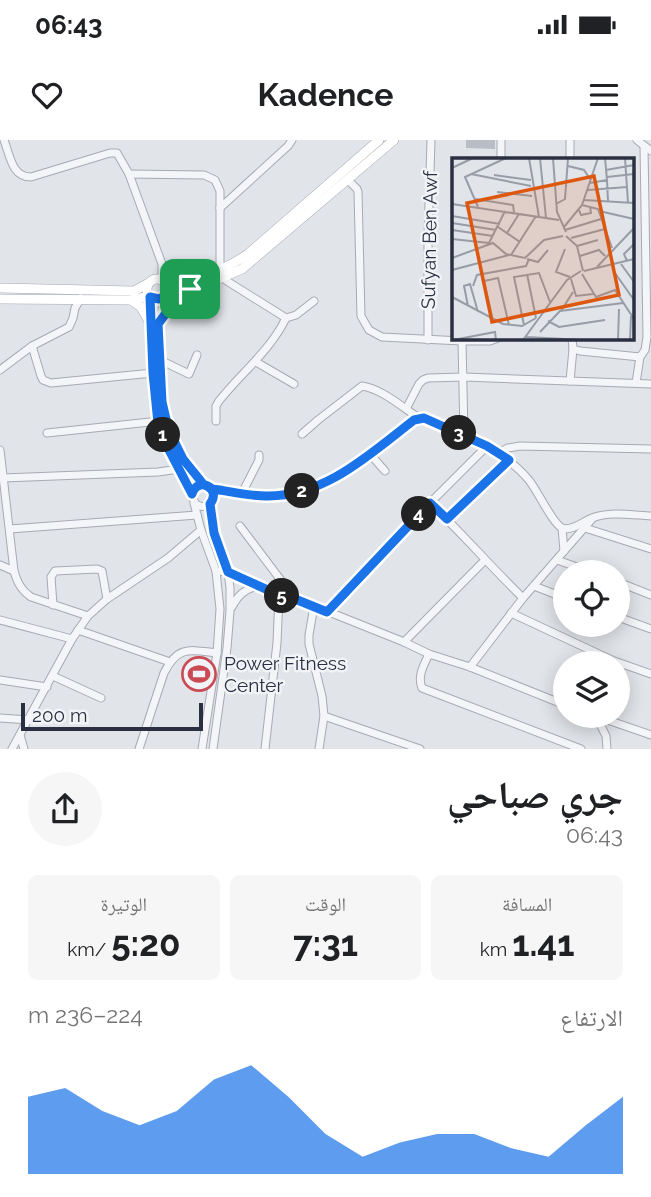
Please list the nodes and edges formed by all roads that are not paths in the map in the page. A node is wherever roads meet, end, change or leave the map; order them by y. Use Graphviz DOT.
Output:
graph roads {
  1 [pos="4,140"];
  2 [pos="292,140"];
  3 [pos="379,140"];
  4 [pos="394,140"];
  5 [pos="431,140"];
  6 [pos="501,140"];
  7 [pos="570,140"];
  8 [pos="637,140"];
  9 [pos="648,148"];
  10 [pos="501,158"];
  11 [pos="570,158"];
  12 [pos="129,174"];
  13 [pos="348,180"];
  14 [pos="220,208"];
  15 [pos="221,274"];
  16 [pos="158,281"];
  17 [pos="0,288"];
  18 [pos="190,289"];
  19 [pos="165,296"];
  20 [pos="150,297"];
  21 [pos="81,298"];
  22 [pos="0,299"];
  23 [pos="131,300"];
  24 [pos="314,301"];
  25 [pos="286,318"];
  26 [pos="155,325"];
  27 [pos="428,340"];
  28 [pos="493,340"];
  29 [pos="572,340"];
  30 [pos="462,341"];
  31 [pos="32,346"];
  32 [pos="573,349"];
  33 [pos="197,355"];
  34 [pos="640,357"];
  35 [pos="160,360"];
  36 [pos="256,362"];
  37 [pos="0,370"];
  38 [pos="153,373"];
  39 [pos="464,377"];
  40 [pos="569,382"];
  41 [pos="635,383"];
  42 [pos="294,384"];
  43 [pos="651,384"];
  44 [pos="406,409"];
  45 [pos="419,418"];
  46 [pos="216,421"];
  47 [pos="158,423"];
  48 [pos="47,433"];
  49 [pos="302,434"];
  50 [pos="464,435"];
  51 [pos="487,446"];
  52 [pos="651,449"];
  53 [pos="0,450"];
  54 [pos="498,453"];
  55 [pos="370,454"];
  56 [pos="259,456"];
  57 [pos="509,460"];
  58 [pos="179,469"];
  59 [pos="385,471"];
  60 [pos="4,478"];
  61 [pos="242,493"];
  62 [pos="210,494"];
  63 [pos="193,498"];
  64 [pos="430,503"];
  65 [pos="197,515"];
  66 [pos="651,516"];
  67 [pos="594,517"];
  68 [pos="447,519"];
  69 [pos="240,526"];
  70 [pos="562,528"];
  71 [pos="585,528"];
  72 [pos="10,529"];
  73 [pos="201,530"];
  74 [pos="651,549"];
  75 [pos="564,551"];
  76 [pos="485,560"];
  77 [pos="557,560"];
  78 [pos="0,565"];
  79 [pos="553,565"];
  80 [pos="14,571"];
  81 [pos="216,571"];
  82 [pos="228,572"];
  83 [pos="257,586"];
  84 [pos="534,586"];
  85 [pos="630,587"];
  86 [pos="553,593"];
  87 [pos="279,595"];
  88 [pos="651,595"];
  89 [pos="107,598"];
  90 [pos="523,598"];
  91 [pos="295,599"];
  92 [pos="53,605"];
  93 [pos="314,606"];
  94 [pos="230,611"];
  95 [pos="327,612"];
  96 [pos="511,613"];
  97 [pos="88,616"];
  98 [pos="0,620"];
  99 [pos="630,621"];
  100 [pos="651,629"];
  101 [pos="78,630"];
  102 [pos="72,639"];
  103 [pos="404,642"];
  104 [pos="217,653"];
  105 [pos="429,653"];
  106 [pos="170,662"];
  107 [pos="470,667"];
  108 [pos="651,674"];
  109 [pos="52,676"];
  110 [pos="0,680"];
  111 [pos="47,687"];
  112 [pos="101,698"];
  113 [pos="553,700"];
  114 [pos="324,716"];
  115 [pos="0,718"];
  116 [pos="29,720"];
  117 [pos="602,728"];
  118 [pos="630,728"];
  119 [pos="20,735"];
  120 [pos="651,735"];
  121 [pos="12,749"];
  122 [pos="24,749"];
  123 [pos="139,749"];
  124 [pos="202,749"];
  125 [pos="213,749"];
  126 [pos="265,749"];
  127 [pos="319,749"];
  128 [pos="420,749"];
  129 [pos="581,749"];
  130 [pos="607,749"];
  1 -- 12 [label="street"];
  2 -- 14 [label="street"];
  3 -- 15 [label="main road"];
  4 -- 13 [label="main road"];
  5 -- 27 [label="street, Sufyan Ben Awf"];
  6 -- 10 [label="street"];
  7 -- 11 [label="street"];
  8 -- 9 [label="street"];
  9 -- 34 [label="street"];
  12 -- 14 [label="street"];
  12 -- 16 [label="street"];
  13 -- 15 [label="main road"];
  13 -- 27 [label="street"];
  14 -- 15 [label="street"];
  15 -- 16 [label="main road"];
  15 -- 18 [label="main road"];
  15 -- 25 [label="street"];
  16 -- 17 [label="main road"];
  16 -- 19 [label="main road"];
  16 -- 20 [label="main road"];
  18 -- 19 [label="main road"];
  18 -- 26 [label="main road"];
  19 -- 20 [label="main road"];
  19 -- 26 [label="street"];
  20 -- 23 [label="main road"];
  20 -- 26 [label="street"];
  21 -- 22 [label="main road"];
  21 -- 23 [label="main road"];
  21 -- 31 [label="street"];
  23 -- 26 [label="main road"];
  24 -- 25 [label="street"];
  25 -- 36 [label="street"];
  26 -- 35 [label="street"];
  26 -- 38 [label="street"];
  27 -- 30 [label="street"];
  28 -- 30 [label="street"];
  29 -- 32 [label="street"];
  30 -- 39 [label="street"];
  31 -- 37 [label="street"];
  31 -- 38 [label="street"];
  32 -- 34 [label="street"];
  32 -- 40 [label="street"];
  33 -- 35 [label="street"];
  34 -- 41 [label="street"];
  35 -- 62 [label="street"];
  36 -- 42 [label="street"];
  36 -- 46 [label="street"];
  38 -- 47 [label="street"];
  39 -- 40 [label="street"];
  39 -- 44 [label="street"];
  39 -- 50 [label="street"];
  40 -- 41 [label="street"];
  41 -- 43 [label="street"];
  44 -- 45 [label="street"];
  44 -- 49 [label="street"];
  45 -- 50 [label="street"];
  45 -- 55 [label="street"];
  47 -- 48 [label="street"];
  47 -- 58 [label="street"];
  50 -- 51 [label="street"];
  51 -- 54 [label="street"];
  51 -- 64 [label="street"];
  52 -- 54 [label="street"];
  53 -- 60 [label="street"];
  54 -- 57 [label="street"];
  55 -- 59 [label="street"];
  55 -- 61 [label="street"];
  56 -- 61 [label="street"];
  57 -- 68 [label="street"];
  57 -- 70 [label="street"];
  58 -- 60 [label="street"];
  58 -- 63 [label="street"];
  60 -- 72 [label="street"];
  61 -- 62 [label="street"];
  62 -- 63 [label="street"];
  62 -- 63 [label="street"];
  62 -- 82 [label="street"];
  63 -- 65 [label="street"];
  64 -- 68 [label="street"];
  64 -- 95 [label="street"];
  65 -- 72 [label="street"];
  65 -- 73 [label="street"];
  66 -- 67 [label="street"];
  67 -- 70 [label="street"];
  67 -- 71 [label="street"];
  68 -- 76 [label="street"];
  69 -- 91 [label="street"];
  70 -- 75 [label="street"];
  71 -- 74 [label="street"];
  71 -- 75 [label="street"];
  72 -- 80 [label="street"];
  73 -- 81 [label="street"];
  73 -- 89 [label="street"];
  75 -- 77 [label="street"];
  76 -- 90 [label="street"];
  76 -- 103 [label="street"];
  78 -- 80 [label="street"];
  79 -- 84 [label="street"];
  80 -- 92 [label="street"];
  81 -- 82 [label="street"];
  81 -- 104 [label="street"];
  82 -- 83 [label="street"];
  82 -- 94 [label="street"];
  83 -- 87 [label="street"];
  83 -- 94 [label="street"];
  84 -- 86 [label="street"];
  84 -- 90 [label="street"];
  85 -- 88 [label="street"];
  87 -- 91 [label="street"];
  87 -- 126 [label="street"];
  89 -- 92 [label="street"];
  89 -- 97 [label="street"];
  90 -- 96 [label="street"];
  91 -- 93 [label="street"];
  92 -- 97 [label="street"];
  93 -- 95 [label="street"];
  93 -- 114 [label="street"];
  94 -- 125 [label="street"];
  95 -- 103 [label="street"];
  96 -- 107 [label="street"];
  96 -- 108 [label="street"];
  97 -- 101 [label="street"];
  98 -- 102 [label="street"];
  99 -- 100 [label="street"];
  101 -- 102 [label="street"];
  101 -- 106 [label="street"];
  102 -- 109 [label="street"];
  103 -- 105 [label="street"];
  104 -- 106 [label="street"];
  104 -- 124 [label="street"];
  105 -- 107 [label="street"];
  105 -- 129 [label="street"];
  106 -- 123 [label="street"];
  107 -- 113 [label="street"];
  109 -- 111 [label="street"];
  109 -- 112 [label="street"];
  110 -- 111 [label="street"];
  111 -- 116 [label="street"];
  114 -- 127 [label="street"];
  114 -- 128 [label="street"];
  115 -- 116 [label="street"];
  116 -- 119 [label="street"];
  117 -- 130 [label="street"];
  118 -- 120 [label="street"];
  119 -- 121 [label="street"];
  119 -- 122 [label="street"];
}
